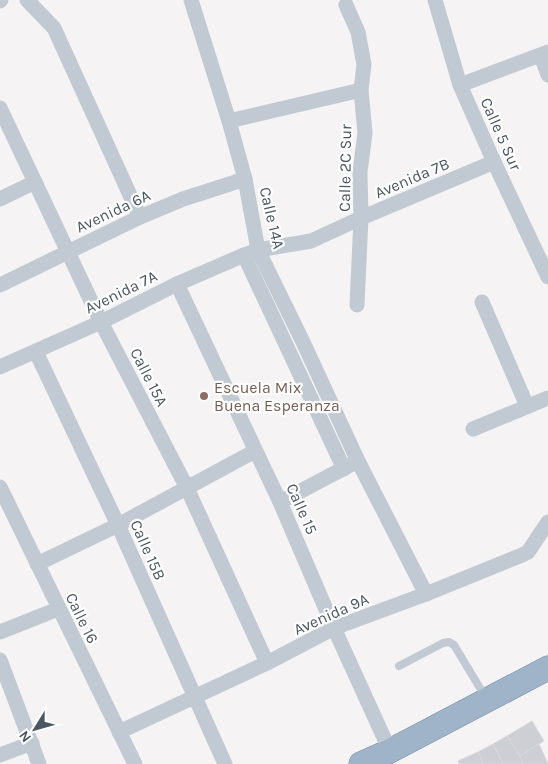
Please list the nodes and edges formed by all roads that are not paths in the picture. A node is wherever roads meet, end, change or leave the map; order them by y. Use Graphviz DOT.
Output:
graph roads {
  1 [pos="27,0"];
  2 [pos="191,0"];
  3 [pos="435,0"];
  4 [pos="346,4"];
  5 [pos="545,54"];
  6 [pos="548,75"];
  7 [pos="460,85"];
  8 [pos="361,90"];
  9 [pos="0,108"];
  10 [pos="230,121"];
  11 [pos="494,162"];
  12 [pos="245,179"];
  13 [pos="35,182"];
  14 [pos="0,199"];
  15 [pos="140,217"];
  16 [pos="361,218"];
  17 [pos="258,250"];
  18 [pos="68,252"];
  19 [pos="244,255"];
  20 [pos="548,277"];
  21 [pos="177,284"];
  22 [pos="0,285"];
  23 [pos="482,302"];
  24 [pos="357,305"];
  25 [pos="101,322"];
  26 [pos="36,352"];
  27 [pos="0,367"];
  28 [pos="548,398"];
  29 [pos="527,406"];
  30 [pos="474,429"];
  31 [pos="255,451"];
  32 [pos="358,461"];
  33 [pos="344,469"];
  34 [pos="0,487"];
  35 [pos="187,488"];
  36 [pos="280,502"];
  37 [pos="548,522"];
  38 [pos="118,525"];
  39 [pos="37,564"];
  40 [pos="426,594"];
  41 [pos="58,609"];
  42 [pos="334,628"];
  43 [pos="0,632"];
  44 [pos="267,662"];
  45 [pos="399,666"];
  46 [pos="548,668"];
  47 [pos="2,669"];
  48 [pos="548,685"];
  49 [pos="195,696"];
  50 [pos="487,700"];
  51 [pos="119,732"];
  52 [pos="32,743"];
  53 [pos="0,755"];
  54 [pos="394,757"];
  55 [pos="39,764"];
  56 [pos="135,764"];
  57 [pos="225,764"];
  58 [pos="361,764"];
  1 -- 15 [label="street"];
  2 -- 10 [label="street, Calle 14A"];
  3 -- 7 [label="street, Calle 5 Sur"];
  4 -- 8 [label="street, Calle 2C Sur"];
  5 -- 6 [label="street"];
  5 -- 7 [label="street"];
  7 -- 11 [label="street, Calle 5 Sur"];
  8 -- 10 [label="street"];
  8 -- 16 [label="street, Calle 2C Sur"];
  9 -- 13 [label="street, Calle 15A"];
  10 -- 12 [label="street, Calle 14A"];
  11 -- 16 [label="street, Avenida 7B"];
  11 -- 20 [label="street, Calle 5 Sur"];
  12 -- 15 [label="street, Avenida 6A"];
  12 -- 17 [label="street, Calle 14A"];
  13 -- 14 [label="street"];
  13 -- 18 [label="street, Calle 15A"];
  15 -- 18 [label="street, Avenida 6A"];
  16 -- 17 [label="street, Avenida 7B"];
  16 -- 24 [label="street, Calle 2C Sur"];
  17 -- 19 [label="street, Avenida 7A"];
  17 -- 32 [label="street, Calle 14A"];
  18 -- 22 [label="street, Avenida 6A"];
  18 -- 25 [label="street, Calle 15A"];
  19 -- 21 [label="street, Avenida 7A"];
  19 -- 33 [label="street"];
  21 -- 25 [label="street, Avenida 7A"];
  21 -- 31 [label="street, Calle 15"];
  23 -- 29 [label="street"];
  25 -- 26 [label="street, Avenida 7A"];
  25 -- 35 [label="street, Calle 15A"];
  26 -- 27 [label="street, Avenida 7A"];
  26 -- 38 [label="street, Calle 15B"];
  28 -- 29 [label="street"];
  29 -- 30 [label="street"];
  31 -- 35 [label="street"];
  31 -- 36 [label="street, Calle 15"];
  32 -- 33 [label="street"];
  32 -- 40 [label="street, Calle 14A"];
  33 -- 36 [label="street"];
  34 -- 39 [label="street, Calle 16"];
  35 -- 38 [label="street"];
  35 -- 44 [label="street, Calle 15A"];
  36 -- 42 [label="street, Calle 15"];
  37 -- 40 [label="street, Avenida 9A"];
  38 -- 39 [label="street"];
  38 -- 49 [label="street, Calle 15B"];
  39 -- 41 [label="street, Calle 16"];
  40 -- 42 [label="street, Avenida 9A"];
  41 -- 43 [label="street"];
  41 -- 51 [label="street, Calle 16"];
  42 -- 44 [label="street, Avenida 9A"];
  42 -- 54 [label="street, Calle 15"];
  44 -- 49 [label="street, Avenida 9A"];
  45 -- 50 [label="lane"];
  46 -- 50 [label="highway"];
  47 -- 52 [label="street"];
  48 -- 54 [label="highway"];
  49 -- 51 [label="street, Avenida 9A"];
  49 -- 57 [label="street, Calle 15B"];
  50 -- 54 [label="highway"];
  51 -- 56 [label="street, Calle 16"];
  52 -- 53 [label="street"];
  52 -- 55 [label="street"];
  54 -- 58 [label="highway"];
}
